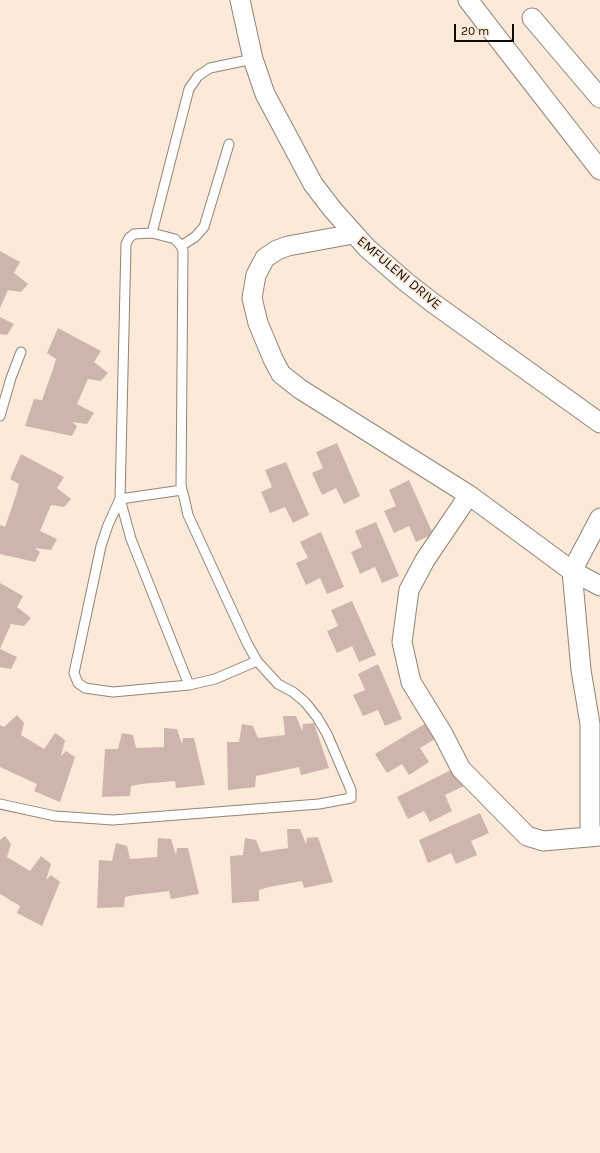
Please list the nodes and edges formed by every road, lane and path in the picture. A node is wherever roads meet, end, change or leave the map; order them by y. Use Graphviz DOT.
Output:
graph roads {
  1 [pos="240,0"];
  2 [pos="468,0"];
  3 [pos="532,18"];
  4 [pos="253,59"];
  5 [pos="600,98"];
  6 [pos="229,144"];
  7 [pos="600,170"];
  8 [pos="152,233"];
  9 [pos="353,234"];
  10 [pos="181,246"];
  11 [pos="21,352"];
  12 [pos="0,416"];
  13 [pos="600,423"];
  14 [pos="182,490"];
  15 [pos="469,495"];
  16 [pos="120,499"];
  17 [pos="600,518"];
  18 [pos="572,571"];
  19 [pos="600,586"];
  20 [pos="257,661"];
  21 [pos="189,685"];
  22 [pos="0,804"];
  23 [pos="595,837"];
  1 -- 4 [label="street, EMFULENI DRIVE"];
  2 -- 7 [label="street"];
  3 -- 5 [label="street"];
  4 -- 8 [label="lane"];
  4 -- 9 [label="street, EMFULENI DRIVE"];
  6 -- 10 [label="lane"];
  8 -- 10 [label="lane"];
  8 -- 16 [label="lane"];
  9 -- 13 [label="street, EMFULENI DRIVE"];
  9 -- 15 [label="street"];
  10 -- 14 [label="lane"];
  11 -- 12 [label="lane"];
  14 -- 16 [label="lane"];
  14 -- 20 [label="lane"];
  15 -- 18 [label="street"];
  15 -- 23 [label="street"];
  16 -- 21 [label="lane"];
  16 -- 21 [label="lane"];
  17 -- 18 [label="street"];
  18 -- 19 [label="street"];
  18 -- 23 [label="street"];
  20 -- 21 [label="lane"];
  20 -- 22 [label="lane"];
}
